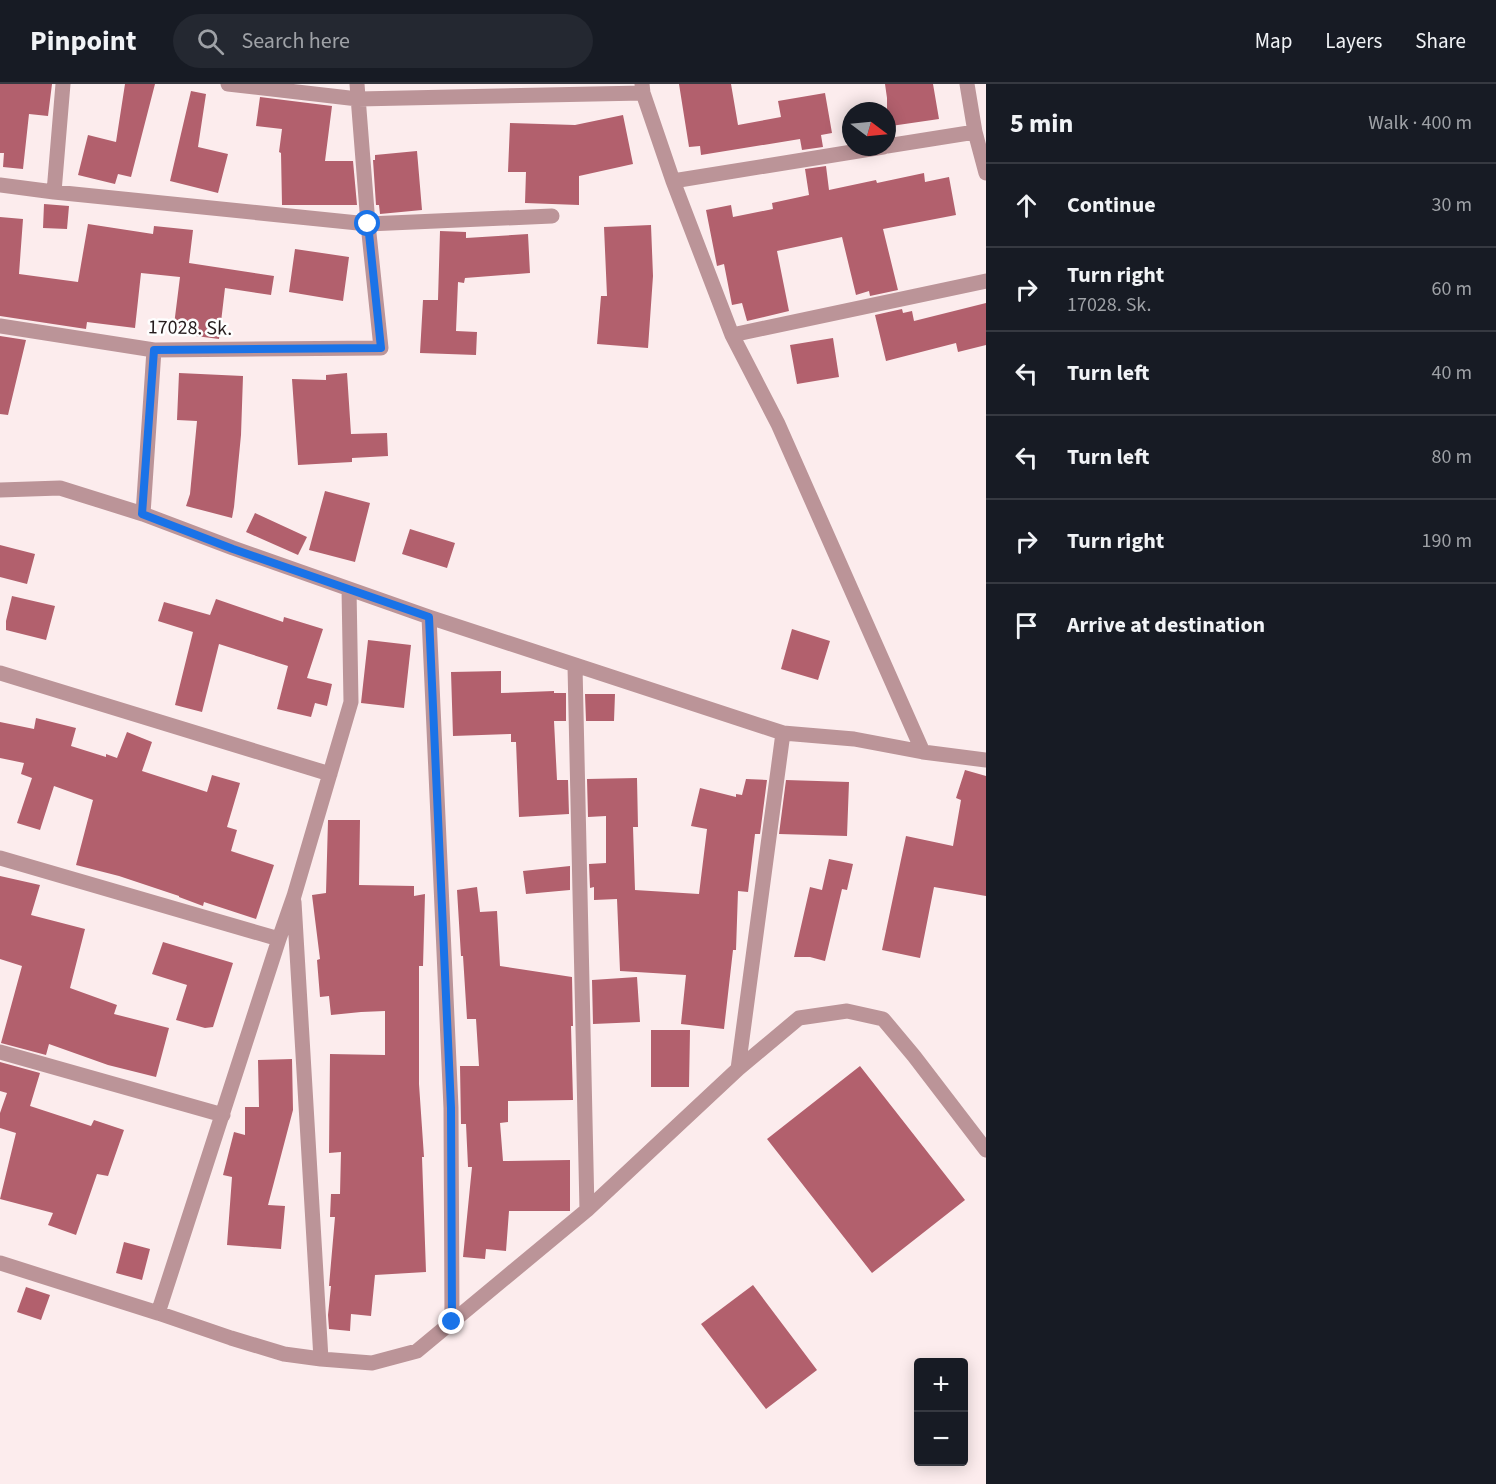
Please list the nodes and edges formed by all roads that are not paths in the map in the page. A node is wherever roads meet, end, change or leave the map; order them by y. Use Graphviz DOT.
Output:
graph roads {
  1 [pos="63,84"];
  2 [pos="228,84"];
  3 [pos="967,84"];
  4 [pos="642,88"];
  5 [pos="358,91"];
  6 [pos="975,132"];
  7 [pos="896,145"];
  8 [pos="842,154"];
  9 [pos="986,173"];
  10 [pos="673,181"];
  11 [pos="0,185"];
  12 [pos="54,192"];
  13 [pos="552,216"];
  14 [pos="368,224"];
  15 [pos="986,280"];
  16 [pos="0,326"];
  17 [pos="732,335"];
  18 [pos="154,350"];
  19 [pos="0,490"];
  20 [pos="142,514"];
  21 [pos="349,589"];
  22 [pos="429,617"];
  23 [pos="574,666"];
  24 [pos="0,673"];
  25 [pos="783,733"];
  26 [pos="923,752"];
  27 [pos="986,760"];
  28 [pos="330,774"];
  29 [pos="0,858"];
  30 [pos="294,896"];
  31 [pos="279,939"];
  32 [pos="0,1052"];
  33 [pos="738,1069"];
  34 [pos="223,1115"];
  35 [pos="986,1150"];
  36 [pos="587,1210"];
  37 [pos="0,1263"];
  38 [pos="158,1313"];
  39 [pos="452,1322"];
  40 [pos="321,1359"];
  1 -- 12 [label="street"];
  2 -- 5 [label="street"];
  3 -- 6 [label="street"];
  4 -- 5 [label="street"];
  4 -- 10 [label="street"];
  5 -- 14 [label="street"];
  6 -- 7 [label="street"];
  6 -- 9 [label="street"];
  8 -- 10 [label="street"];
  10 -- 17 [label="street"];
  11 -- 12 [label="street"];
  12 -- 14 [label="street"];
  13 -- 14 [label="street"];
  14 -- 18 [label="street, 17028. Sk."];
  15 -- 17 [label="street"];
  16 -- 18 [label="street, 17028. Sk."];
  17 -- 26 [label="street"];
  18 -- 20 [label="street"];
  19 -- 20 [label="street"];
  20 -- 21 [label="street"];
  21 -- 22 [label="street"];
  21 -- 28 [label="street"];
  22 -- 23 [label="street"];
  22 -- 39 [label="street"];
  23 -- 25 [label="street"];
  23 -- 36 [label="street"];
  24 -- 28 [label="street"];
  25 -- 26 [label="street"];
  25 -- 33 [label="street"];
  26 -- 27 [label="street"];
  28 -- 30 [label="street"];
  29 -- 31 [label="street"];
  30 -- 31 [label="street"];
  30 -- 40 [label="street"];
  31 -- 34 [label="street"];
  32 -- 34 [label="street"];
  33 -- 35 [label="street"];
  33 -- 36 [label="street"];
  34 -- 38 [label="street"];
  36 -- 39 [label="street"];
  37 -- 38 [label="street"];
  38 -- 40 [label="street"];
  39 -- 40 [label="street"];
}
